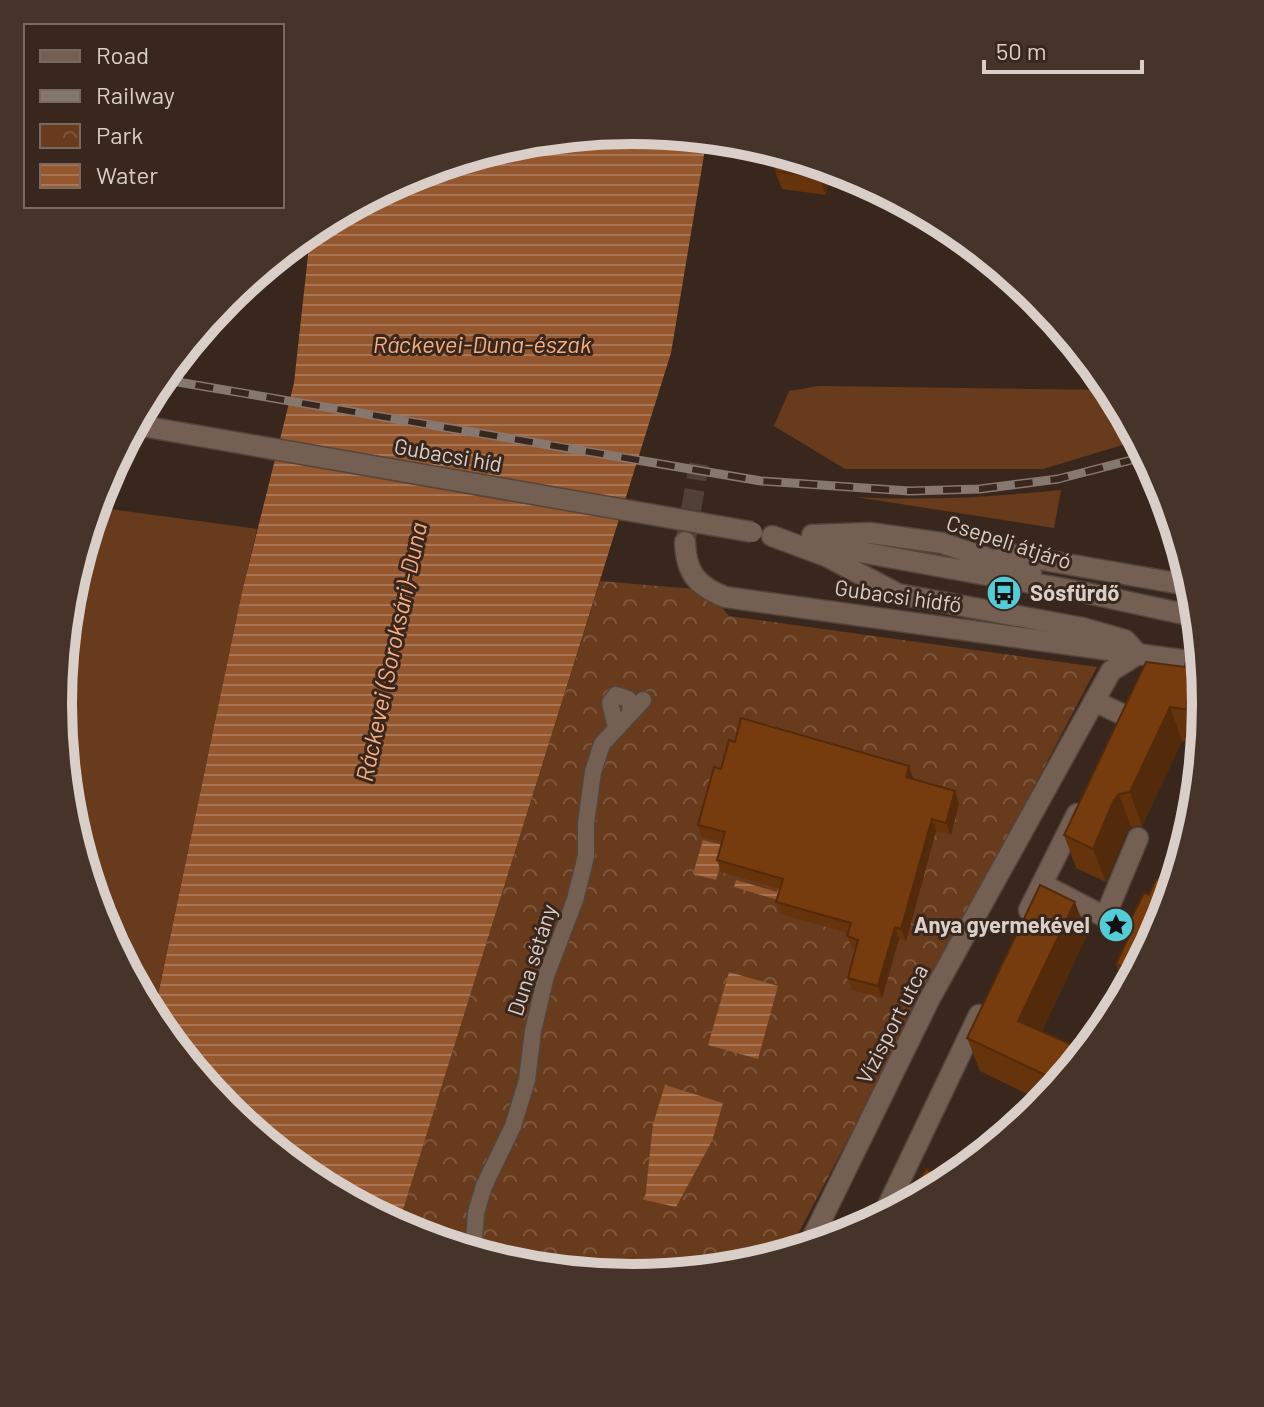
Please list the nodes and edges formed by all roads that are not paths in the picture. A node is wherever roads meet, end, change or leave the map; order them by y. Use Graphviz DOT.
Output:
graph roads {
  1 [pos="145,427"];
  2 [pos="762,534"];
  3 [pos="685,542"];
  4 [pos="942,543"];
  5 [pos="1179,584"];
  6 [pos="1087,593"];
  7 [pos="1184,614"];
  8 [pos="1138,654"];
  9 [pos="1190,661"];
  10 [pos="1144,676"];
  11 [pos="643,700"];
  12 [pos="1096,702"];
  13 [pos="1126,717"];
  14 [pos="1084,800"];
  15 [pos="1138,838"];
  16 [pos="1042,884"];
  17 [pos="1022,926"];
  18 [pos="988,997"];
  19 [pos="891,1200"];
  20 [pos="815,1233"];
  21 [pos="474,1240"];
  1 -- 2 [label="main road, Gubacsi híd, bridge"];
  2 -- 4 [label="main road, Csepeli átjáró"];
  2 -- 6 [label="main road, Csepeli átjáró"];
  2 -- 8 [label="main road"];
  3 -- 8 [label="main road, Gubacsi hídfő"];
  4 -- 5 [label="main road"];
  4 -- 6 [label="main road, Csepeli átjáró"];
  6 -- 7 [label="main road, Csepeli átjáró"];
  8 -- 9 [label="main road, Gubacsi hídfő"];
  8 -- 10 [label="main road"];
  8 -- 12 [label="main road, Vízisport utca"];
  11 -- 21 [label="street, Duna sétány"];
  12 -- 13 [label="main road"];
  12 -- 20 [label="main road, Vízisport utca"];
  14 -- 16 [label="main road"];
  15 -- 16 [label="main road"];
  16 -- 17 [label="main road"];
  18 -- 19 [label="main road"];
}
